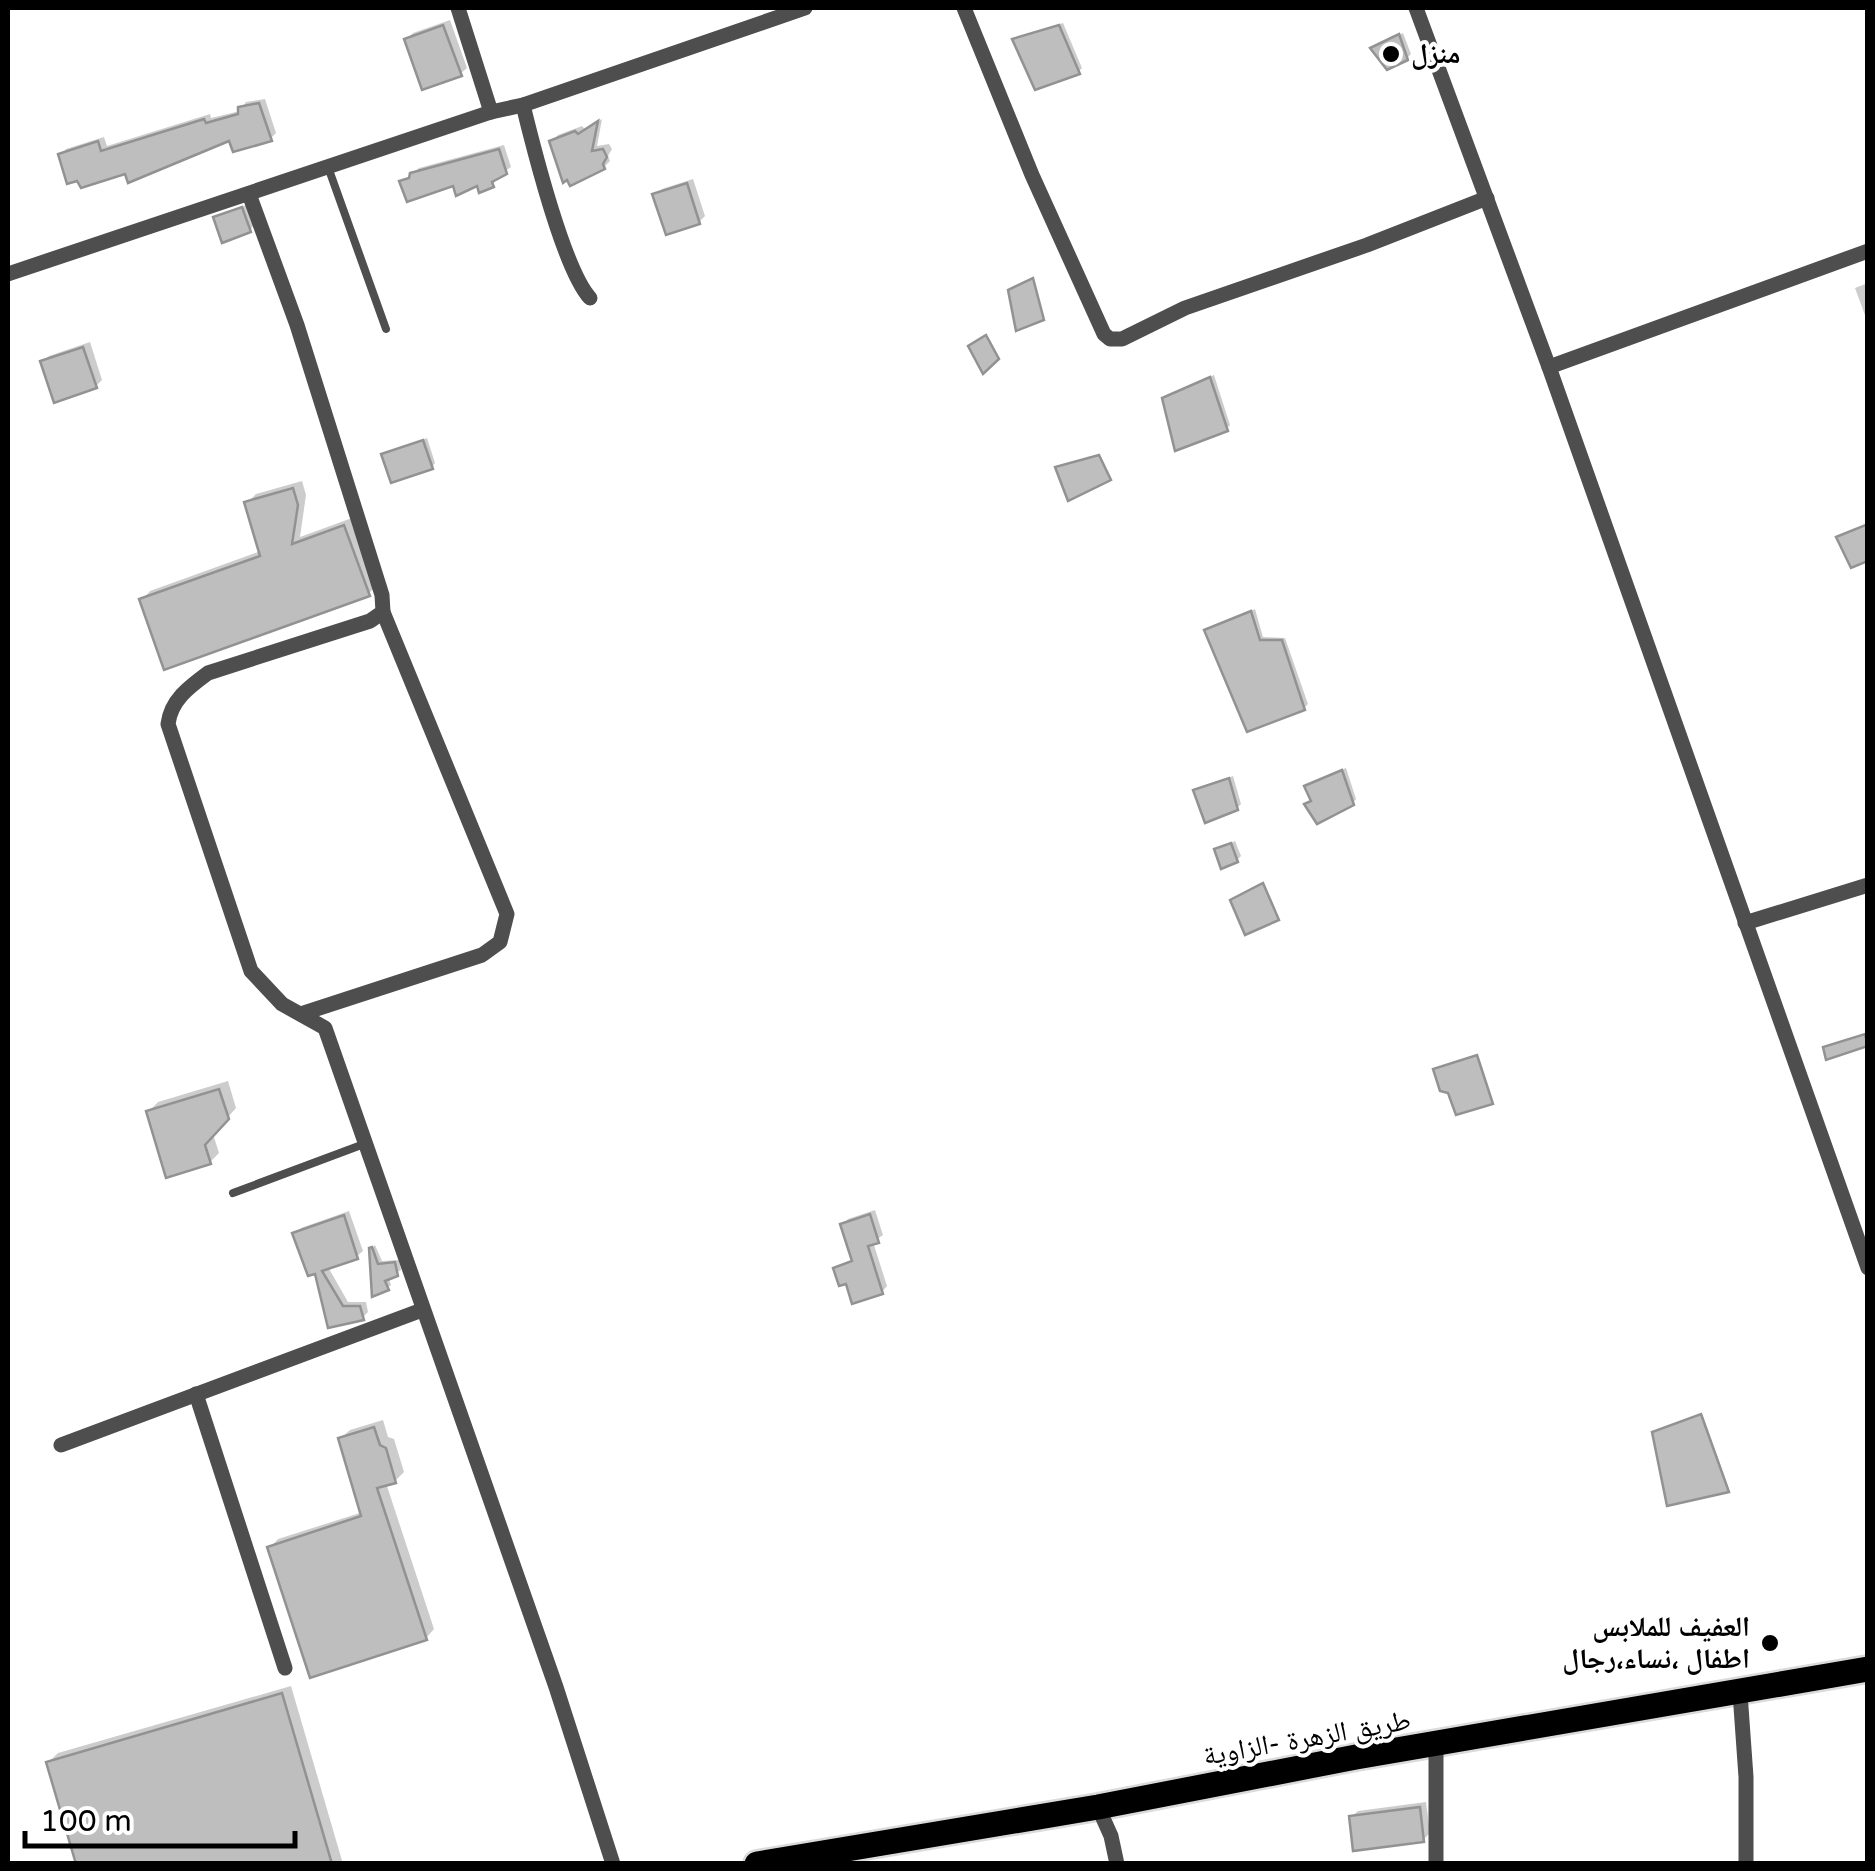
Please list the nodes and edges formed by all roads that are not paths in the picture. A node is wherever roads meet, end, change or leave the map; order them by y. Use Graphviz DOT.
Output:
graph roads {
  1 [pos="458,8"];
  2 [pos="805,8"];
  3 [pos="964,8"];
  4 [pos="1416,8"];
  5 [pos="523,104"];
  6 [pos="491,112"];
  7 [pos="328,167"];
  8 [pos="249,194"];
  9 [pos="1488,198"];
  10 [pos="1868,251"];
  11 [pos="8,274"];
  12 [pos="590,298"];
  13 [pos="386,329"];
  14 [pos="1548,366"];
  15 [pos="383,612"];
  16 [pos="1868,885"];
  17 [pos="1744,923"];
  18 [pos="301,1014"];
  19 [pos="364,1144"];
  20 [pos="233,1193"];
  21 [pos="1864,1249"];
  22 [pos="1868,1268"];
  23 [pos="422,1310"];
  24 [pos="196,1394"];
  25 [pos="61,1445"];
  26 [pos="285,1668"];
  27 [pos="1868,1669"];
  28 [pos="1740,1693"];
  29 [pos="1436,1746"];
  30 [pos="1098,1806"];
  31 [pos="613,1864"];
  32 [pos="757,1864"];
  33 [pos="1117,1864"];
  34 [pos="1436,1864"];
  35 [pos="1746,1864"];
  1 -- 6 [label="street"];
  2 -- 5 [label="street"];
  3 -- 9 [label="street"];
  4 -- 9 [label="street"];
  5 -- 6 [label="street"];
  5 -- 12 [label="street"];
  6 -- 7 [label="street"];
  7 -- 8 [label="street"];
  7 -- 13 [label="lane"];
  8 -- 11 [label="street"];
  8 -- 15 [label="street"];
  9 -- 14 [label="street"];
  10 -- 14 [label="street"];
  14 -- 17 [label="street"];
  15 -- 18 [label="street"];
  15 -- 18 [label="street"];
  16 -- 17 [label="street"];
  17 -- 21 [label="street"];
  18 -- 19 [label="street"];
  19 -- 20 [label="lane"];
  19 -- 23 [label="street"];
  21 -- 22 [label="street"];
  23 -- 24 [label="street"];
  23 -- 31 [label="street"];
  24 -- 25 [label="street"];
  24 -- 26 [label="street"];
  27 -- 28 [label="main road, طريق الزهرة -الزاوية"];
  28 -- 29 [label="main road, طريق الزهرة -الزاوية"];
  28 -- 35 [label="street"];
  29 -- 30 [label="main road, طريق الزهرة -الزاوية"];
  29 -- 34 [label="street"];
  30 -- 32 [label="main road, طريق الزهرة -الزاوية"];
  30 -- 33 [label="street"];
}
